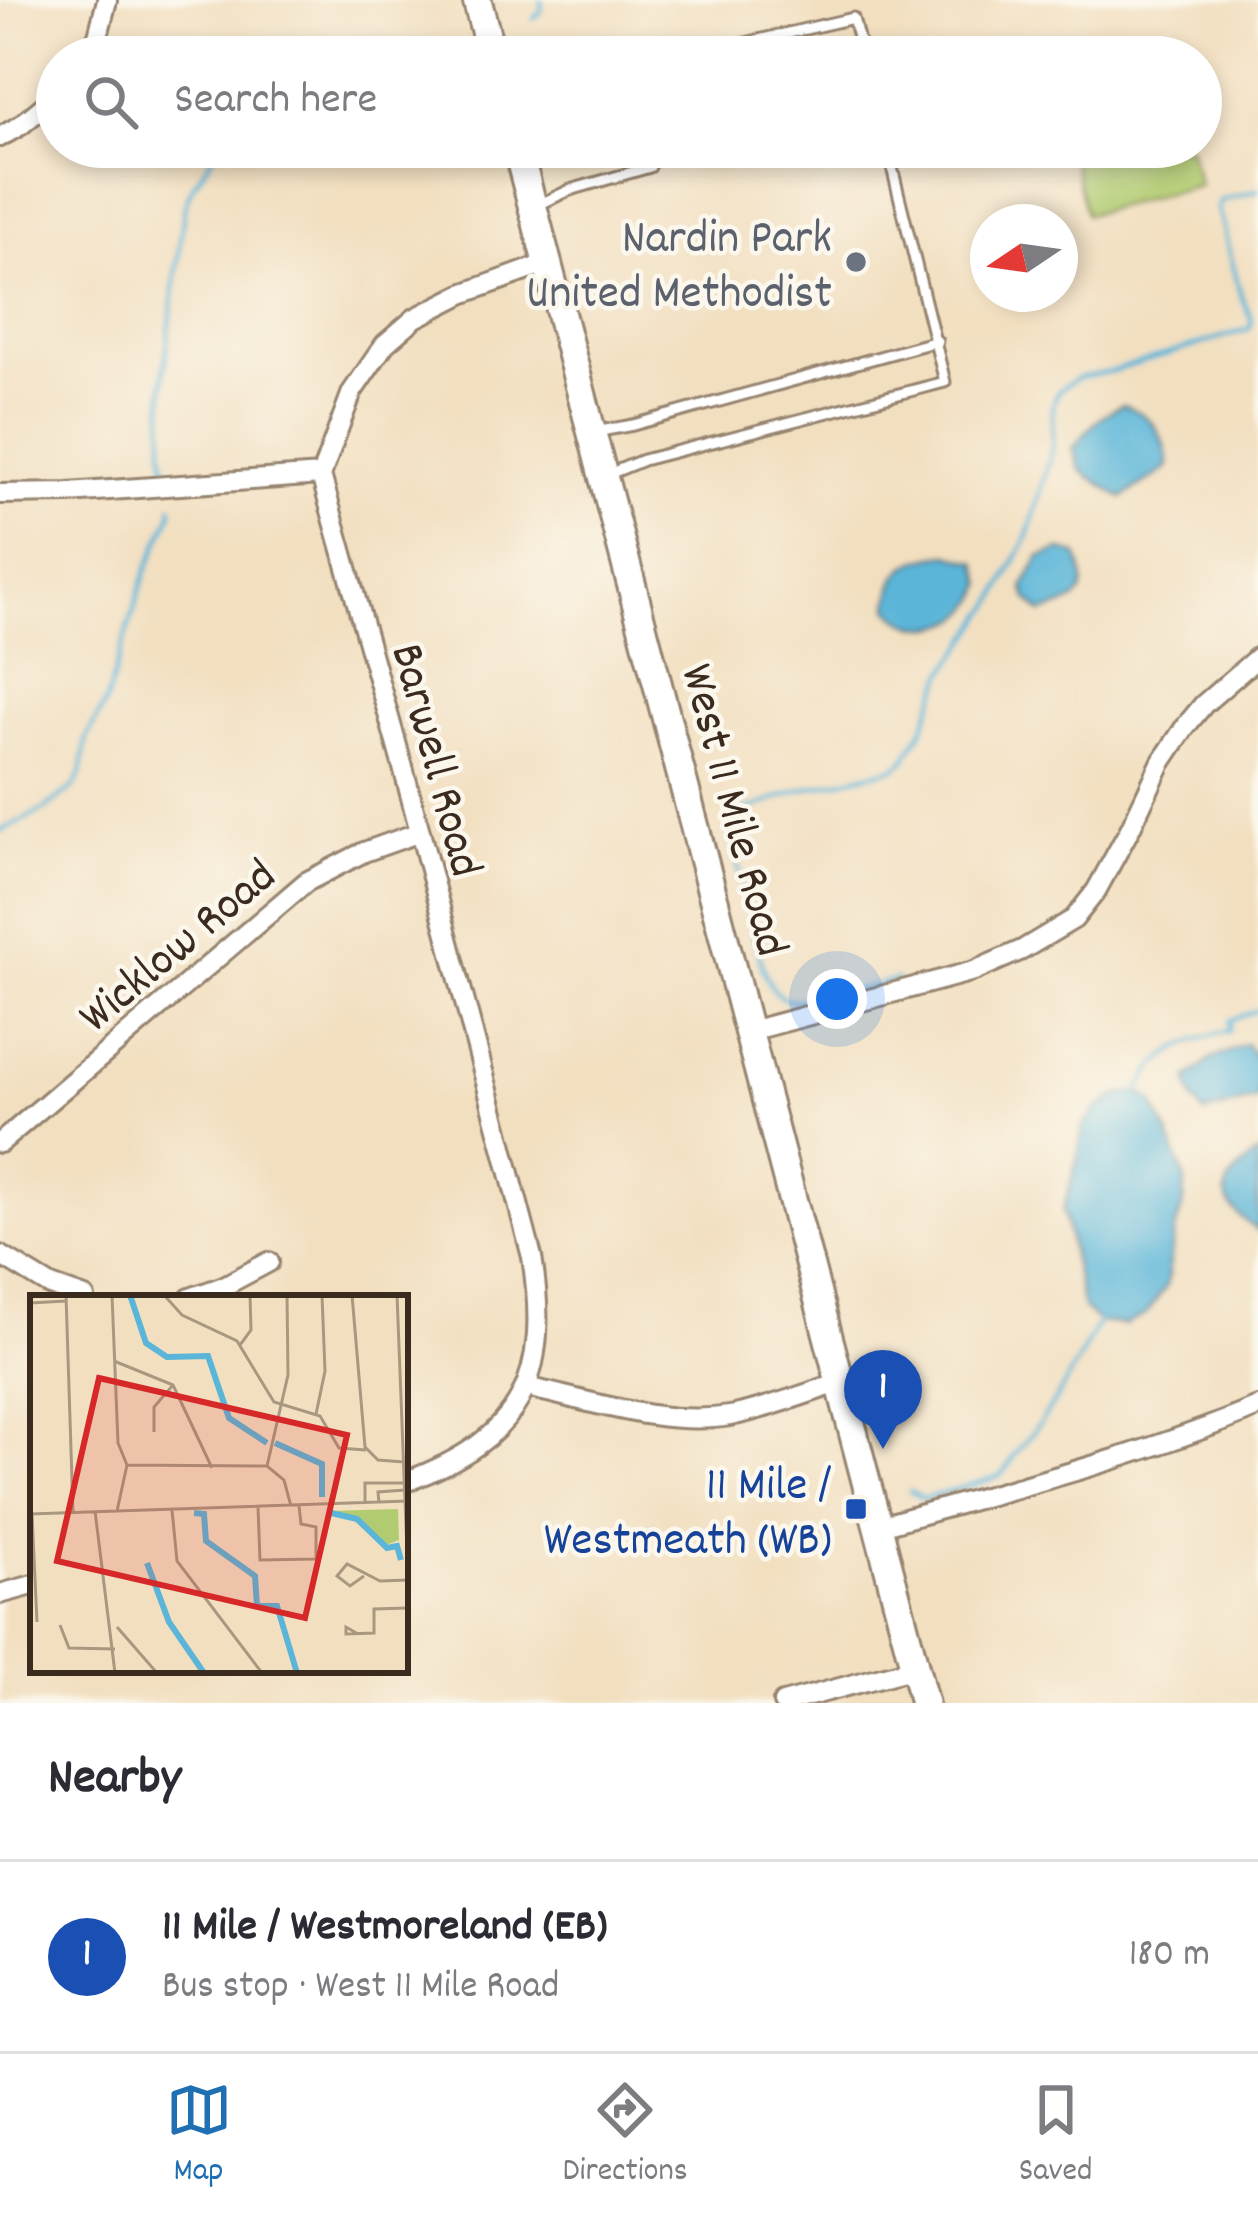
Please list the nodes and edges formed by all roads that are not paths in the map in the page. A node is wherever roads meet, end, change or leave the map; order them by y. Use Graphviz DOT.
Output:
graph roads {
  1 [pos="107,0"];
  2 [pos="477,0"];
  3 [pos="98,36"];
  4 [pos="486,36"];
  5 [pos="775,36"];
  6 [pos="858,36"];
  7 [pos="36,112"];
  8 [pos="0,137"];
  9 [pos="523,168"];
  10 [pos="643,168"];
  11 [pos="892,168"];
  12 [pos="533,208"];
  13 [pos="548,263"];
  14 [pos="937,341"];
  15 [pos="593,432"];
  16 [pos="321,475"];
  17 [pos="604,476"];
  18 [pos="0,494"];
  19 [pos="1258,657"];
  20 [pos="420,832"];
  21 [pos="750,1031"];
  22 [pos="0,1143"];
  23 [pos="0,1255"];
  24 [pos="268,1262"];
  25 [pos="76,1295"];
  26 [pos="198,1295"];
  27 [pos="839,1383"];
  28 [pos="526,1387"];
  29 [pos="1258,1407"];
  30 [pos="408,1481"];
  31 [pos="877,1527"];
  32 [pos="30,1586"];
  33 [pos="0,1594"];
  34 [pos="915,1668"];
  35 [pos="782,1703"];
  36 [pos="924,1703"];
  1 -- 3 [label="street"];
  2 -- 4 [label="street"];
  5 -- 6 [label="lane"];
  7 -- 8 [label="street"];
  9 -- 12 [label="street, West 11 Mile Road"];
  10 -- 12 [label="lane"];
  11 -- 14 [label="lane"];
  12 -- 13 [label="street, West 11 Mile Road"];
  13 -- 15 [label="street, West 11 Mile Road"];
  13 -- 16 [label="street"];
  14 -- 15 [label="lane"];
  14 -- 17 [label="lane"];
  15 -- 17 [label="street, West 11 Mile Road"];
  16 -- 18 [label="street"];
  16 -- 20 [label="street, Barwell Road"];
  17 -- 21 [label="street, West 11 Mile Road"];
  19 -- 21 [label="street"];
  20 -- 22 [label="street, Wicklow Road"];
  20 -- 28 [label="street, Barwell Road"];
  21 -- 27 [label="street, West 11 Mile Road"];
  23 -- 25 [label="street"];
  24 -- 26 [label="street"];
  27 -- 28 [label="street"];
  27 -- 31 [label="street, West 11 Mile Road"];
  28 -- 30 [label="street"];
  29 -- 31 [label="street"];
  31 -- 34 [label="street, West 11 Mile Road"];
  32 -- 33 [label="street"];
  34 -- 35 [label="street"];
  34 -- 36 [label="street, West 11 Mile Road"];
}
